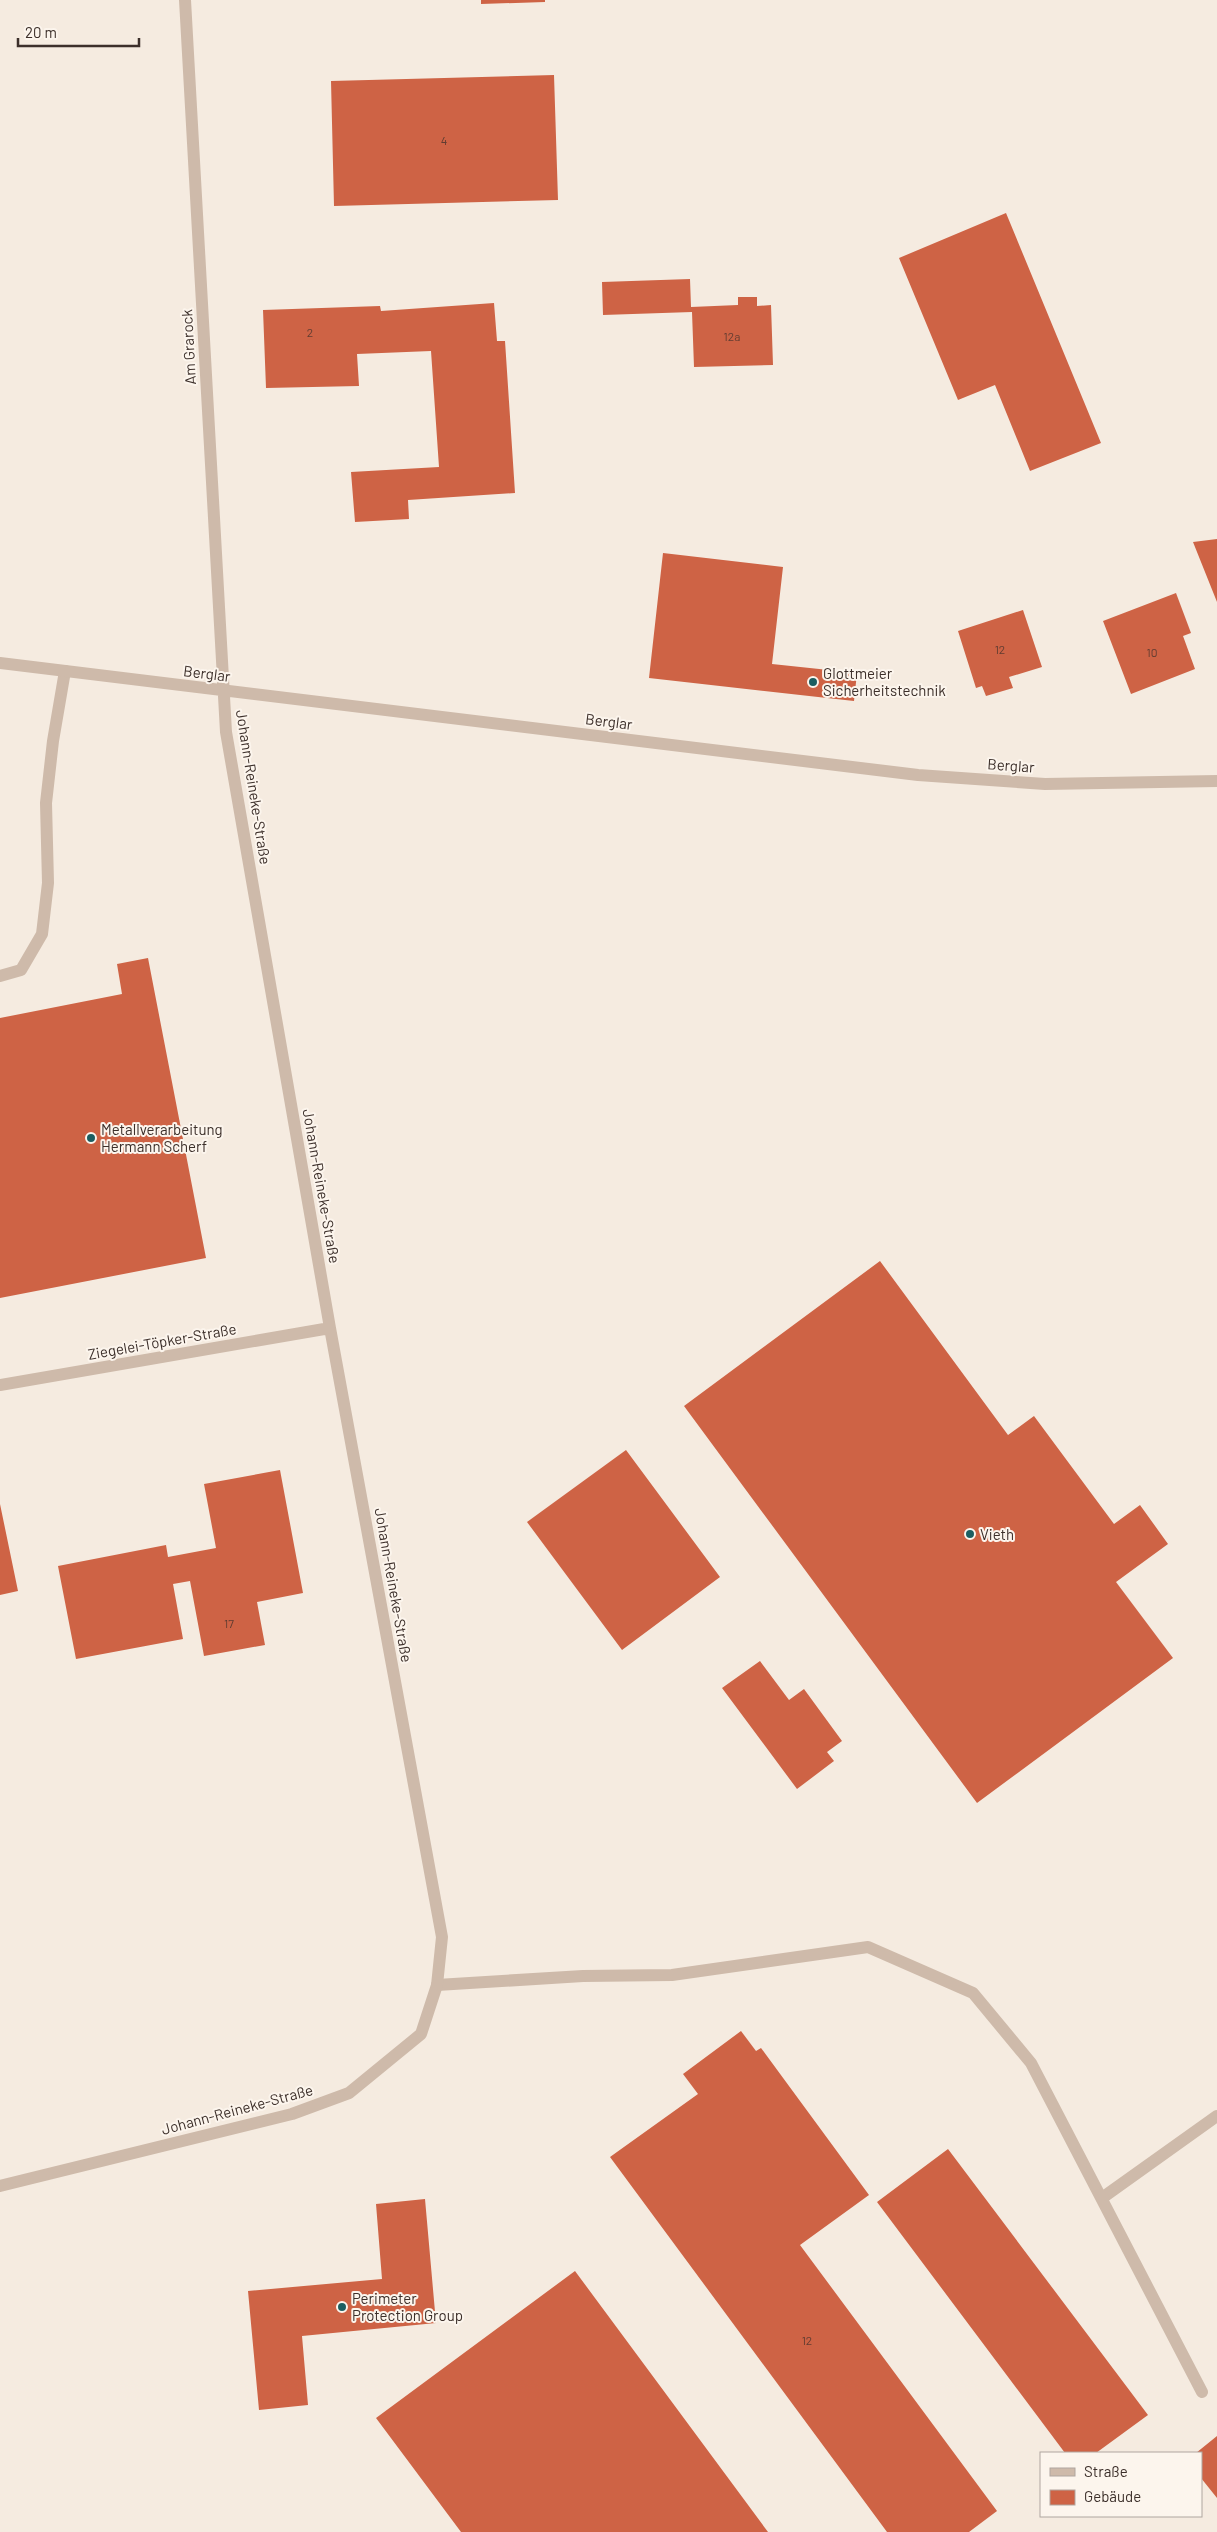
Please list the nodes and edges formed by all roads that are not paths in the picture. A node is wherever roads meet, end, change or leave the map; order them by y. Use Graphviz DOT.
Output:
graph roads {
  1 [pos="185,0"];
  2 [pos="0,663"];
  3 [pos="65,671"];
  4 [pos="223,692"];
  5 [pos="1217,780"];
  6 [pos="0,976"];
  7 [pos="330,1328"];
  8 [pos="0,1385"];
  9 [pos="437,1985"];
  10 [pos="1217,2116"];
  11 [pos="0,2186"];
  12 [pos="1102,2198"];
  13 [pos="1202,2392"];
  1 -- 4 [label="street, Am Grarock"];
  2 -- 3 [label="street, Berglar"];
  3 -- 4 [label="street, Berglar"];
  3 -- 6 [label="street"];
  4 -- 5 [label="street, Berglar"];
  4 -- 7 [label="street, Johann-Reineke-Straße"];
  7 -- 8 [label="street, Ziegelei-Töpker-Straße"];
  7 -- 9 [label="street, Johann-Reineke-Straße"];
  9 -- 11 [label="street, Johann-Reineke-Straße"];
  9 -- 12 [label="street"];
  10 -- 12 [label="street"];
  12 -- 13 [label="street"];
}
